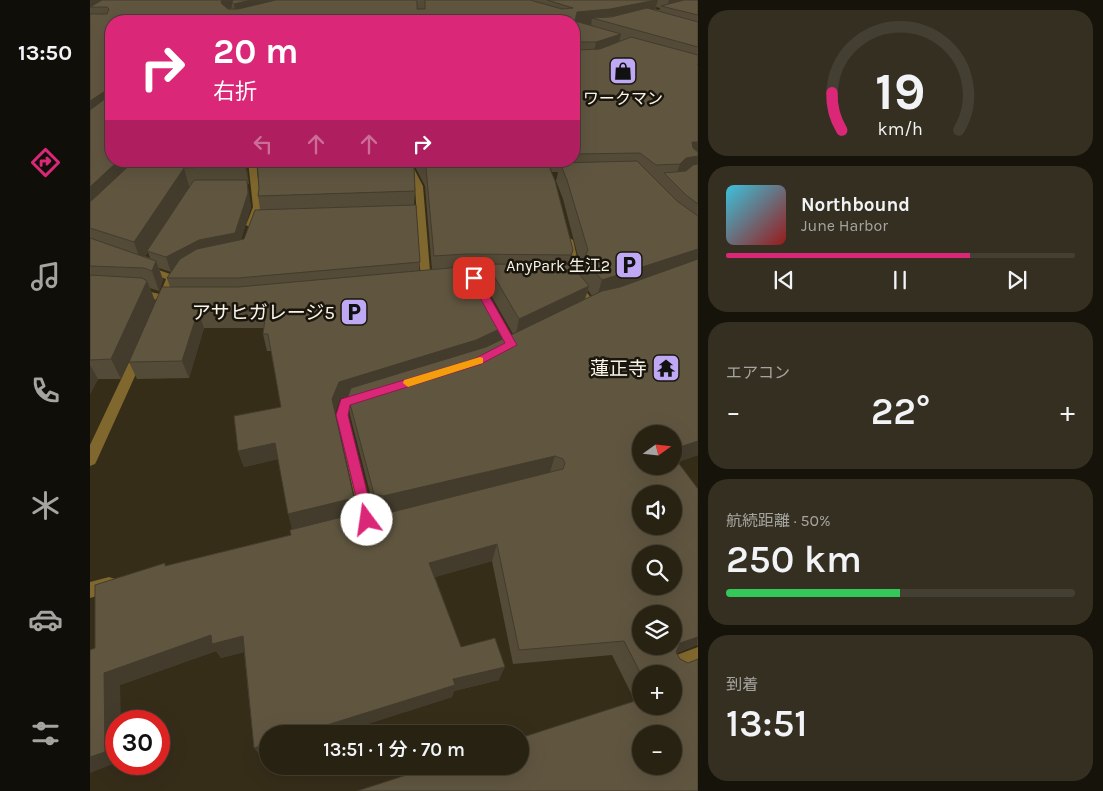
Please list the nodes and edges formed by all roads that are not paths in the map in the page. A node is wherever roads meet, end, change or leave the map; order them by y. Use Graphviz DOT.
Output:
graph roads {
  1 [pos="615,0"];
  2 [pos="642,0"];
  3 [pos="658,11"];
  4 [pos="675,11"];
  5 [pos="667,13"];
  6 [pos="650,17"];
  7 [pos="252,167"];
  8 [pos="409,167"];
  9 [pos="564,226"];
  10 [pos="248,235"];
  11 [pos="143,265"];
  12 [pos="426,283"];
  13 [pos="125,291"];
  14 [pos="183,299"];
  15 [pos="161,304"];
  16 [pos="591,307"];
  17 [pos="143,345"];
  18 [pos="383,391"];
  19 [pos="90,460"];
  20 [pos="367,520"];
  21 [pos="384,523"];
  22 [pos="348,525"];
  23 [pos="119,583"];
  24 [pos="90,590"];
  25 [pos="698,656"];
  26 [pos="672,665"];
  1 -- 3 [label="street"];
  2 -- 3 [label="street"];
  3 -- 5 [label="street"];
  4 -- 5 [label="street"];
  5 -- 6 [label="street"];
  7 -- 10 [label="street"];
  8 -- 12 [label="street"];
  9 -- 16 [label="street"];
  11 -- 15 [label="street"];
  13 -- 15 [label="street"];
  14 -- 15 [label="street"];
  17 -- 19 [label="street"];
  18 -- 20 [label="street"];
  20 -- 21 [label="street"];
  20 -- 22 [label="street"];
  23 -- 24 [label="street"];
  25 -- 26 [label="street"];
}
